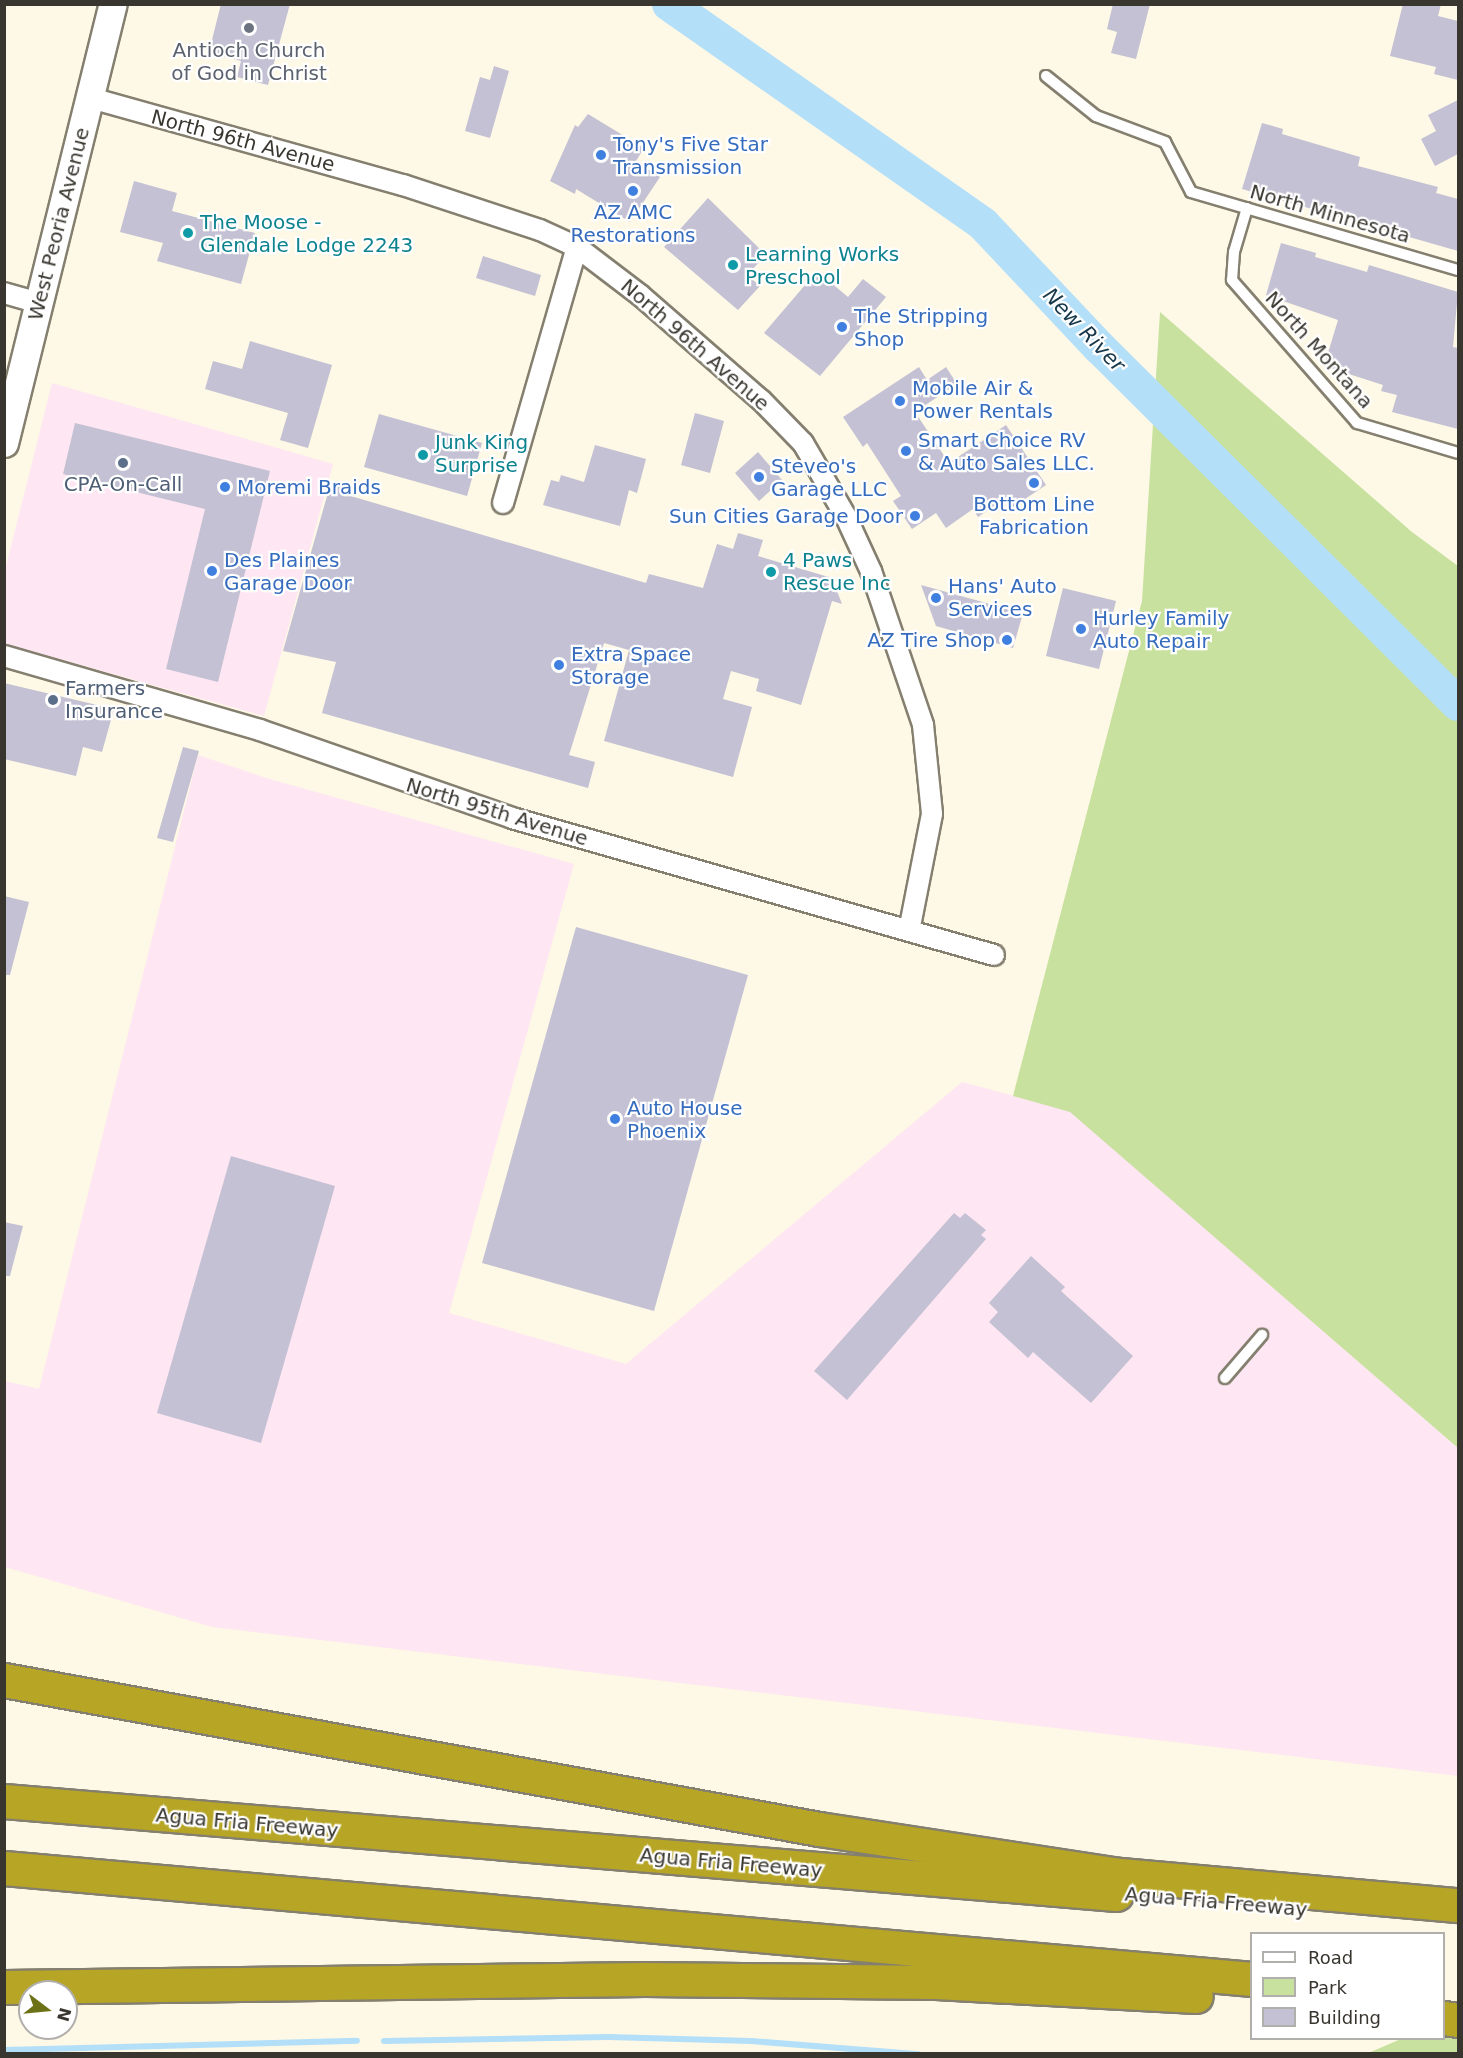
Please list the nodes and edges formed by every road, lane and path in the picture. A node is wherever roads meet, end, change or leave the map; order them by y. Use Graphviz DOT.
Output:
graph roads {
  1 [pos="113,4"];
  2 [pos="1046,76"];
  3 [pos="91,98"];
  4 [pos="1247,208"];
  5 [pos="577,247"];
  6 [pos="1458,270"];
  7 [pos="4,293"];
  8 [pos="39,303"];
  9 [pos="4,443"];
  10 [pos="1458,453"];
  11 [pos="503,503"];
  12 [pos="4,657"];
  13 [pos="909,931"];
  14 [pos="994,955"];
  15 [pos="1262,1335"];
  16 [pos="1225,1378"];
  17 [pos="4,1680"];
  18 [pos="4,1801"];
  19 [pos="4,1868"];
  20 [pos="1458,1905"];
  21 [pos="1458,1924"];
  22 [pos="1250,1979"];
  23 [pos="4,1987"];
  24 [pos="1250,2000"];
  1 -- 3 [label="main road, West Peoria Avenue"];
  2 -- 4 [label="lane, North Minnesota"];
  3 -- 5 [label="street, North 96th Avenue"];
  3 -- 8 [label="main road, West Peoria Avenue"];
  4 -- 6 [label="lane, North Minnesota"];
  4 -- 10 [label="lane, North Montana"];
  5 -- 11 [label="street"];
  5 -- 13 [label="street, North 96th Avenue"];
  7 -- 8 [label="street"];
  8 -- 9 [label="main road, West Peoria Avenue"];
  12 -- 13 [label="street, North 95th Avenue"];
  13 -- 14 [label="street, North 95th Avenue"];
  15 -- 16 [label="lane"];
  17 -- 20 [label="highway"];
  18 -- 21 [label="highway, Agua Fria Freeway"];
  19 -- 22 [label="highway"];
  23 -- 24 [label="highway"];
}
